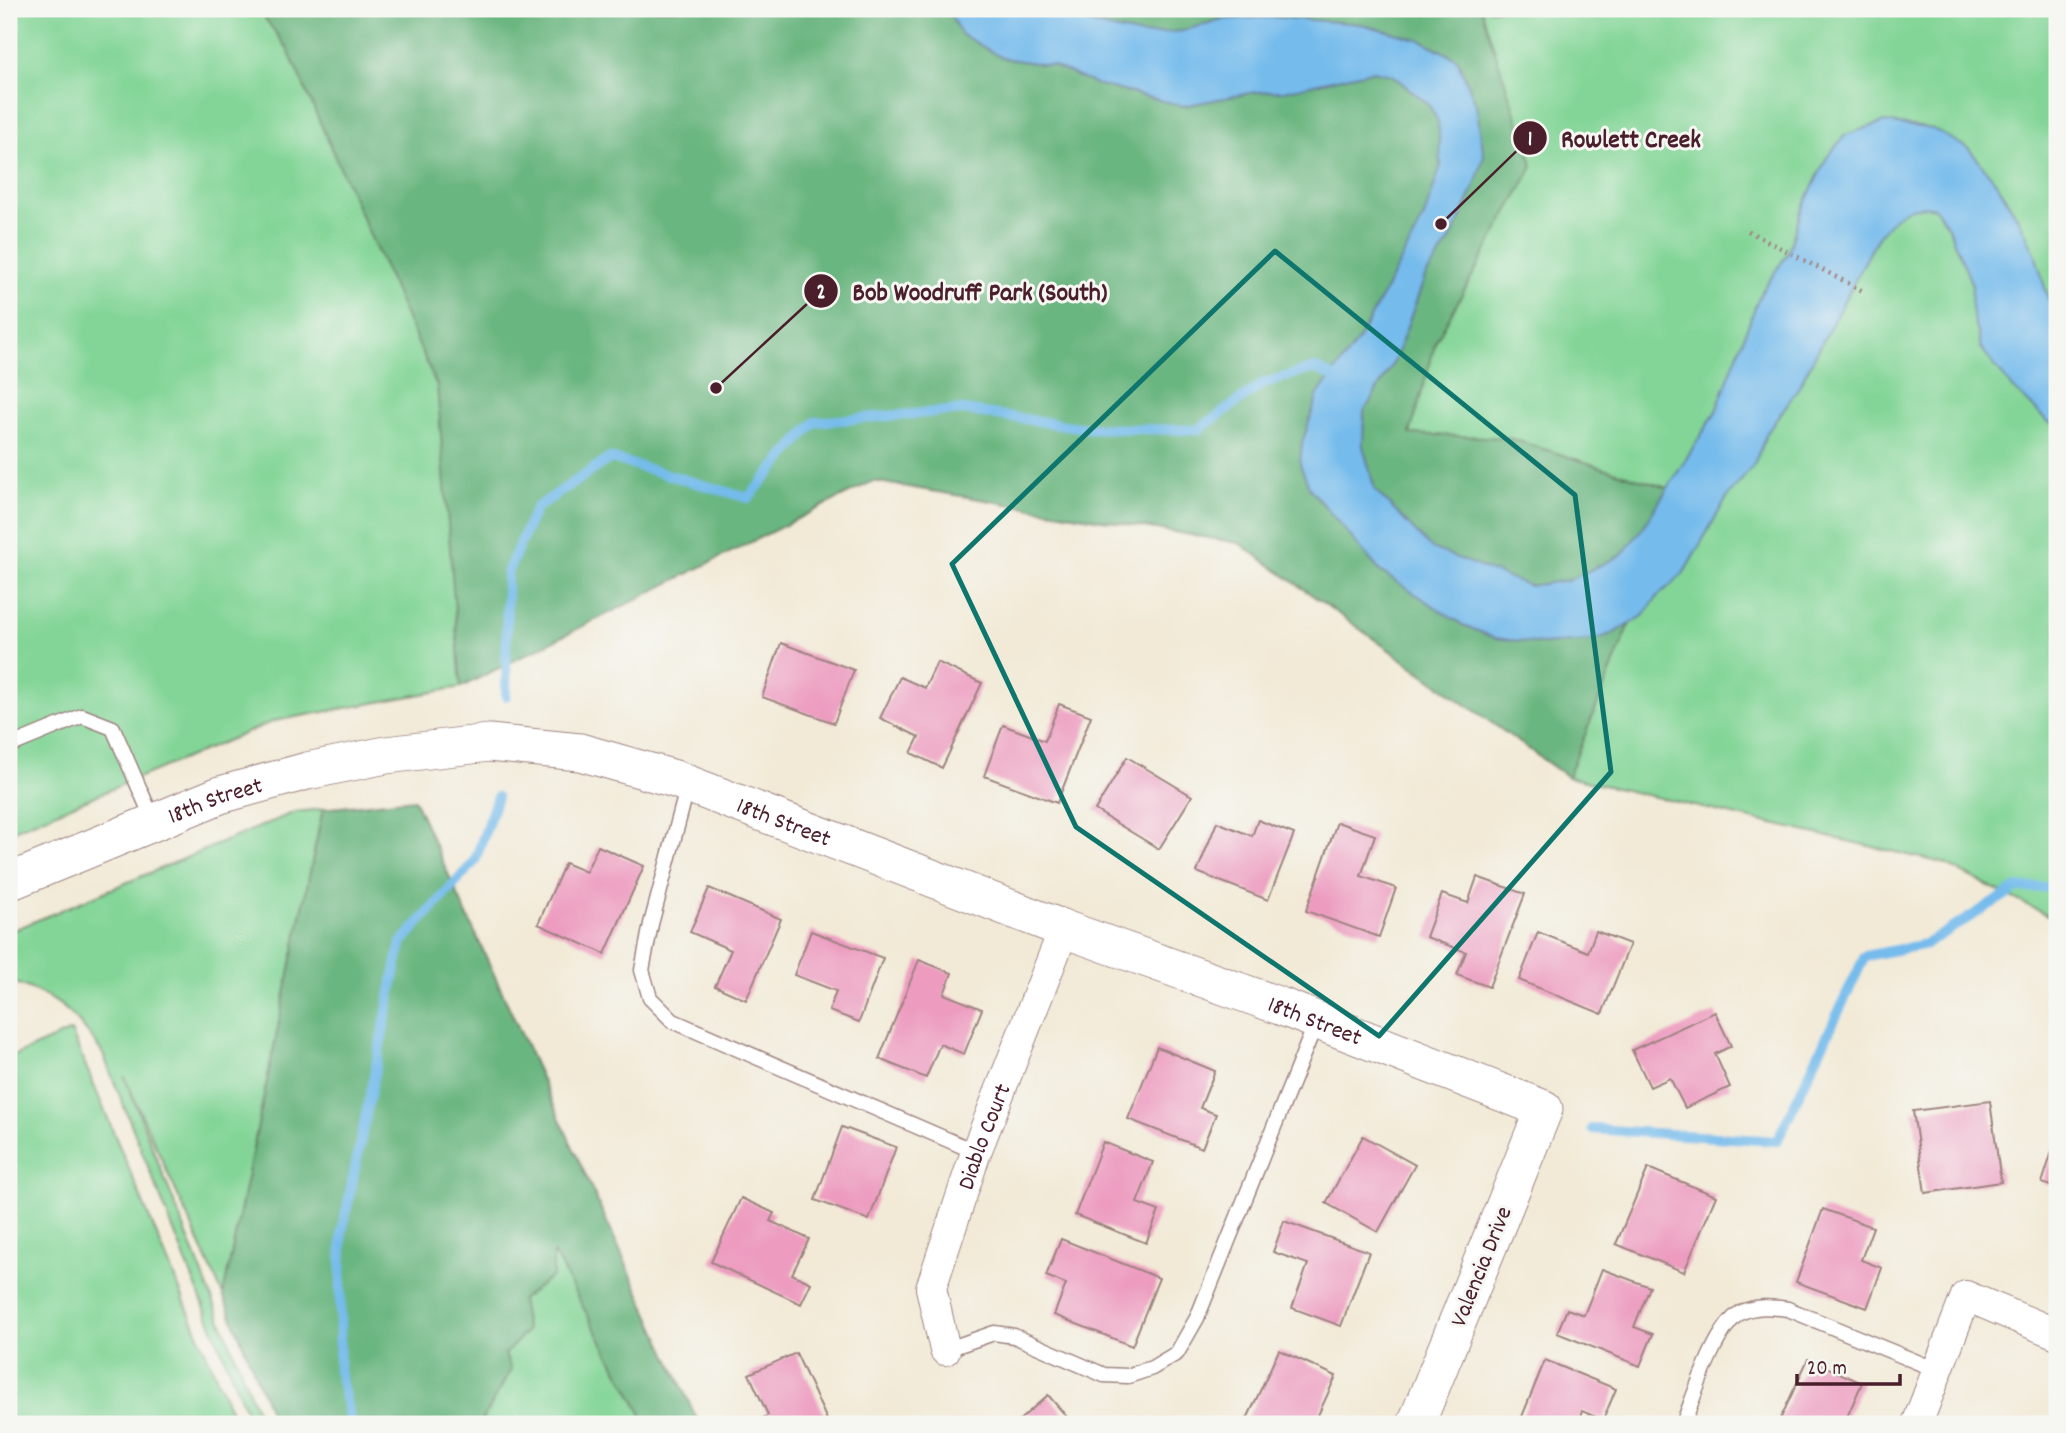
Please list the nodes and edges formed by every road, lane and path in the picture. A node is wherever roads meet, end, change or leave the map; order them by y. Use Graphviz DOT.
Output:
graph roads {
  1 [pos="1748,232"];
  2 [pos="1863,291"];
  3 [pos="9,746"];
  4 [pos="688,785"];
  5 [pos="154,823"];
  6 [pos="9,882"];
  7 [pos="1064,929"];
  8 [pos="1317,1020"];
  9 [pos="1544,1109"];
  10 [pos="976,1152"];
  11 [pos="2057,1335"];
  12 [pos="945,1350"];
  13 [pos="1939,1371"];
  14 [pos="1416,1424"];
  15 [pos="1683,1424"];
  16 [pos="1917,1424"];
  1 -- 2 [label="path"];
  3 -- 5 [label="lane"];
  4 -- 5 [label="street, 18th Street"];
  4 -- 7 [label="street, 18th Street"];
  4 -- 10 [label="lane"];
  5 -- 6 [label="street, 18th Street"];
  7 -- 8 [label="street, 18th Street"];
  7 -- 10 [label="street, Diablo Court"];
  8 -- 9 [label="street, 18th Street"];
  8 -- 12 [label="lane"];
  9 -- 14 [label="street, Valencia Drive"];
  10 -- 12 [label="street, Diablo Court"];
  11 -- 13 [label="street"];
  13 -- 15 [label="lane"];
  13 -- 16 [label="street"];
}
